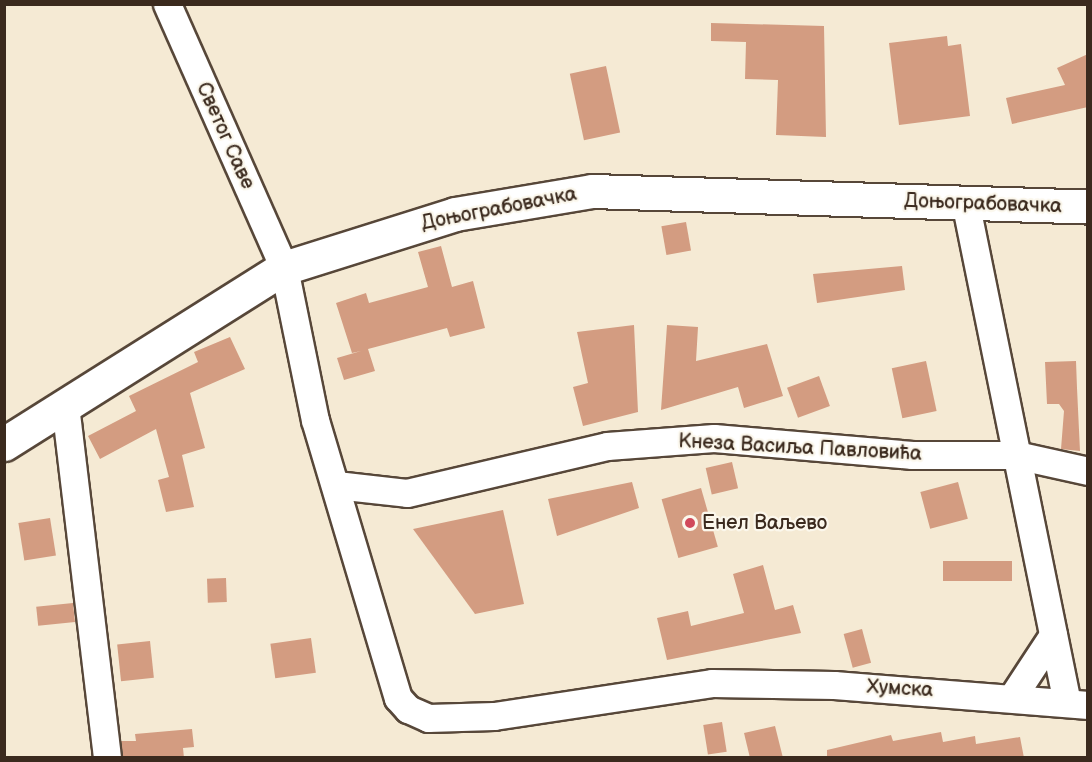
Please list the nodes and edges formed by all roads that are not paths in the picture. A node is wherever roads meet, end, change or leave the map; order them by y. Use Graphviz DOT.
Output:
graph roads {
  1 [pos="166,4"];
  2 [pos="966,206"];
  3 [pos="1088,207"];
  4 [pos="284,268"];
  5 [pos="65,405"];
  6 [pos="4,444"];
  7 [pos="1016,455"];
  8 [pos="1088,471"];
  9 [pos="336,485"];
  10 [pos="1053,635"];
  11 [pos="1013,696"];
  12 [pos="1077,704"];
  13 [pos="107,758"];
  1 -- 4 [label="street, Светог Саве"];
  2 -- 3 [label="street, Доњограбовачка"];
  2 -- 4 [label="street, Доњограбовачка"];
  2 -- 7 [label="street"];
  4 -- 5 [label="street, Доњограбовачка"];
  4 -- 9 [label="street, Светог Саве"];
  5 -- 6 [label="street, Доњограбовачка"];
  5 -- 13 [label="street"];
  7 -- 8 [label="street, Кнеза Васиља Павловића"];
  7 -- 9 [label="street, Кнеза Васиља Павловића"];
  7 -- 10 [label="street"];
  9 -- 11 [label="street, Хумска"];
  10 -- 11 [label="street"];
  10 -- 12 [label="street"];
  11 -- 12 [label="street, Хумска"];
}
